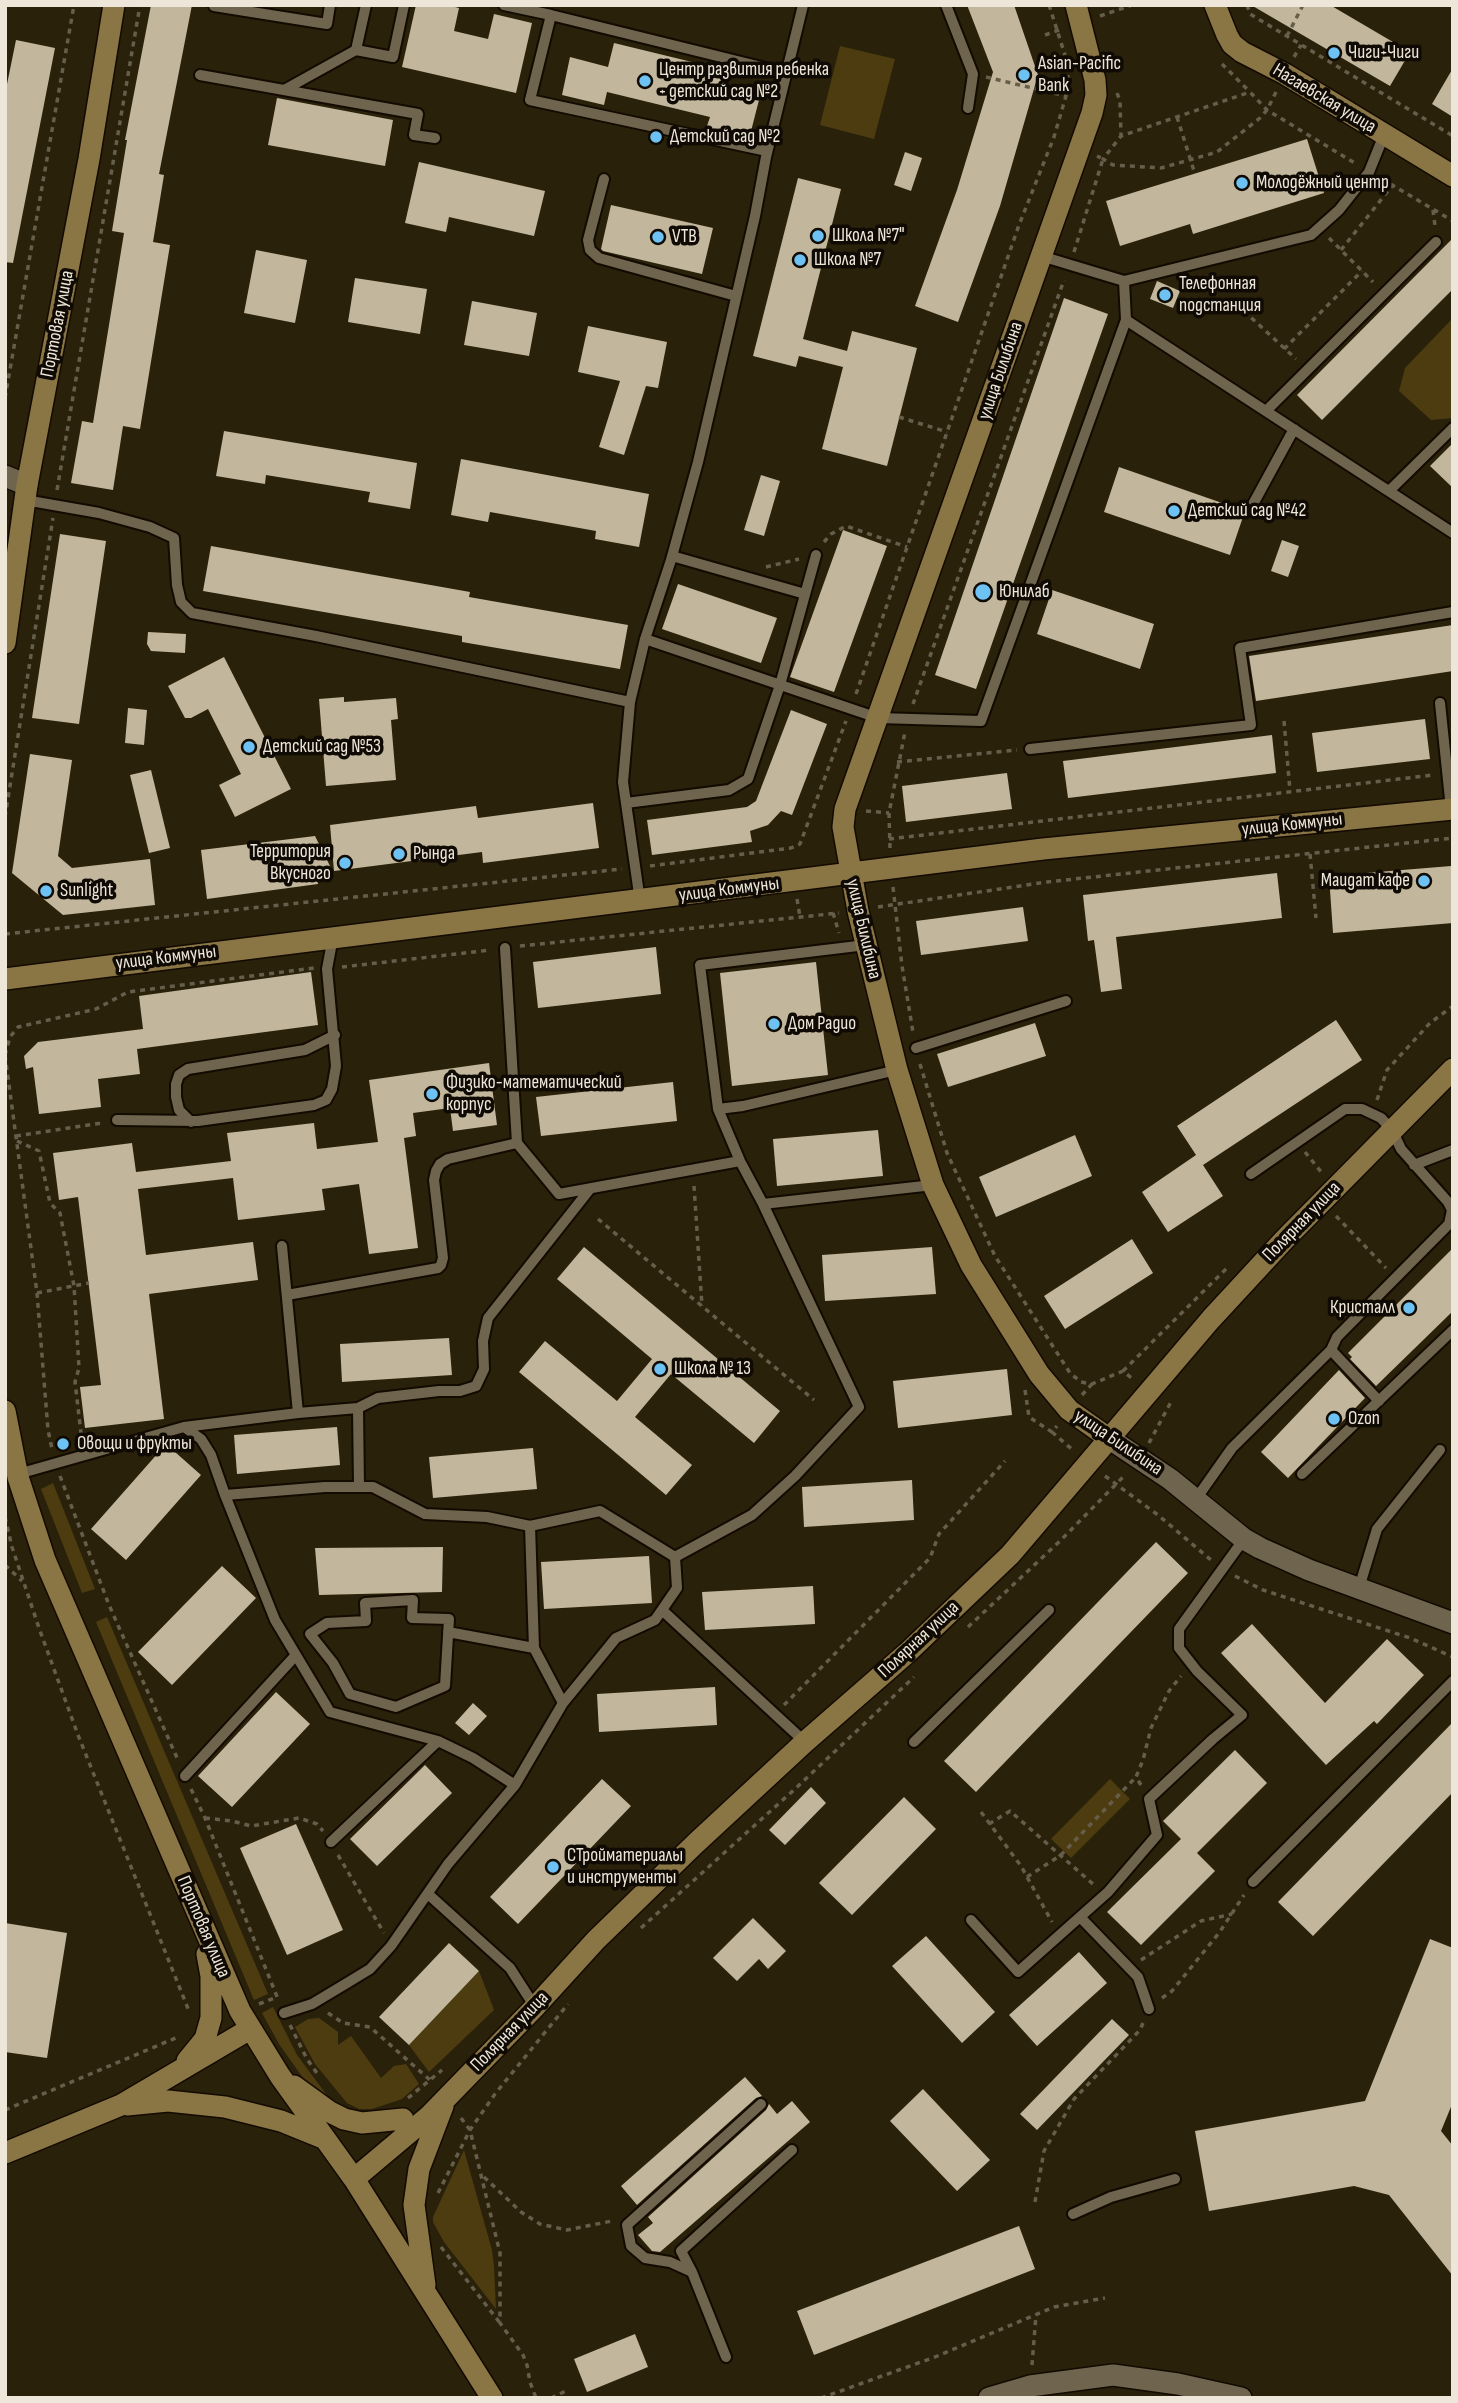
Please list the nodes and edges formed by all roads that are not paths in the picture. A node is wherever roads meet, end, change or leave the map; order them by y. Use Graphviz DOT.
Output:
graph roads {
  1 [pos="114,5"];
  2 [pos="330,5"];
  3 [pos="366,5"];
  4 [pos="404,5"];
  5 [pos="504,5"];
  6 [pos="803,5"];
  7 [pos="946,5"];
  8 [pos="1215,5"];
  9 [pos="214,6"];
  10 [pos="257,9"];
  11 [pos="1079,11"];
  12 [pos="551,15"];
  13 [pos="356,50"];
  14 [pos="786,73"];
  15 [pos="200,75"];
  16 [pos="284,90"];
  17 [pos="968,108"];
  18 [pos="1384,135"];
  19 [pos="435,138"];
  20 [pos="768,151"];
  21 [pos="1453,176"];
  22 [pos="604,179"];
  23 [pos="1436,242"];
  24 [pos="1041,257"];
  25 [pos="1124,281"];
  26 [pos="736,296"];
  27 [pos="1126,320"];
  28 [pos="1267,410"];
  29 [pos="1453,428"];
  30 [pos="1294,429"];
  31 [pos="5,476"];
  32 [pos="1388,491"];
  33 [pos="26,492"];
  34 [pos="1252,506"];
  35 [pos="1453,533"];
  36 [pos="816,555"];
  37 [pos="672,556"];
  38 [pos="805,594"];
  39 [pos="1453,612"];
  40 [pos="645,639"];
  41 [pos="5,643"];
  42 [pos="780,685"];
  43 [pos="630,702"];
  44 [pos="1440,703"];
  45 [pos="878,718"];
  46 [pos="1030,749"];
  47 [pos="626,803"];
  48 [pos="1452,809"];
  49 [pos="851,874"];
  50 [pos="640,901"];
  51 [pos="333,937"];
  52 [pos="866,945"];
  53 [pos="505,948"];
  54 [pos="5,979"];
  55 [pos="1066,1001"];
  56 [pos="335,1035"];
  57 [pos="916,1048"];
  58 [pos="1453,1069"];
  59 [pos="897,1070"];
  60 [pos="718,1109"];
  61 [pos="117,1120"];
  62 [pos="191,1122"];
  63 [pos="1387,1124"];
  64 [pos="517,1143"];
  65 [pos="1453,1150"];
  66 [pos="740,1161"];
  67 [pos="1414,1165"];
  68 [pos="1251,1174"];
  69 [pos="933,1185"];
  70 [pos="590,1189"];
  71 [pos="763,1204"];
  72 [pos="282,1246"];
  73 [pos="287,1295"];
  74 [pos="1453,1330"];
  75 [pos="1331,1350"];
  76 [pos="1379,1401"];
  77 [pos="358,1408"];
  78 [pos="5,1411"];
  79 [pos="298,1413"];
  80 [pos="184,1427"];
  81 [pos="1110,1439"];
  82 [pos="1440,1450"];
  83 [pos="18,1474"];
  84 [pos="1303,1474"];
  85 [pos="359,1488"];
  86 [pos="225,1495"];
  87 [pos="1196,1499"];
  88 [pos="530,1526"];
  89 [pos="1244,1539"];
  90 [pos="676,1557"];
  91 [pos="1359,1588"];
  92 [pos="662,1610"];
  93 [pos="1049,1610"];
  94 [pos="1453,1623"];
  95 [pos="448,1632"];
  96 [pos="534,1648"];
  97 [pos="296,1655"];
  98 [pos="1453,1681"];
  99 [pos="563,1703"];
  100 [pos="438,1741"];
  101 [pos="805,1742"];
  102 [pos="914,1742"];
  103 [pos="185,1776"];
  104 [pos="515,1785"];
  105 [pos="331,1842"];
  106 [pos="1253,1882"];
  107 [pos="428,1894"];
  108 [pos="1080,1917"];
  109 [pos="971,1920"];
  110 [pos="201,1921"];
  111 [pos="535,2007"];
  112 [pos="1149,2009"];
  113 [pos="284,2013"];
  114 [pos="245,2020"];
  115 [pos="172,2075"];
  116 [pos="280,2076"];
  117 [pos="447,2098"];
  118 [pos="761,2104"];
  119 [pos="121,2105"];
  120 [pos="403,2110"];
  121 [pos="323,2138"];
  122 [pos="792,2150"];
  123 [pos="5,2153"];
  124 [pos="354,2179"];
  125 [pos="1175,2179"];
  126 [pos="1073,2214"];
  127 [pos="692,2272"];
  128 [pos="426,2293"];
  129 [pos="726,2357"];
  130 [pos="1026,2392"];
  131 [pos="997,2396"];
  132 [pos="492,2398"];
  133 [pos="1241,2398"];
  1 -- 33 [label="main road, Портовая улица"];
  2 -- 10 [label="lane"];
  3 -- 13 [label="lane"];
  4 -- 13 [label="lane"];
  5 -- 12 [label="lane"];
  6 -- 14 [label="lane"];
  7 -- 17 [label="lane"];
  8 -- 18 [label="main road, Нагаевская улица"];
  9 -- 10 [label="lane"];
  11 -- 24 [label="main road, улица Билибина"];
  12 -- 14 [label="lane"];
  12 -- 20 [label="lane"];
  13 -- 16 [label="lane"];
  14 -- 20 [label="lane"];
  15 -- 16 [label="lane"];
  16 -- 19 [label="lane"];
  18 -- 21 [label="main road, Нагаевская улица"];
  18 -- 25 [label="lane"];
  20 -- 26 [label="lane"];
  22 -- 26 [label="lane"];
  23 -- 28 [label="lane"];
  24 -- 25 [label="lane"];
  24 -- 45 [label="main road, улица Билибина"];
  25 -- 27 [label="lane"];
  26 -- 37 [label="lane"];
  27 -- 28 [label="lane"];
  27 -- 45 [label="lane"];
  28 -- 30 [label="lane"];
  29 -- 32 [label="lane"];
  30 -- 32 [label="lane"];
  30 -- 34 [label="lane"];
  31 -- 33 [label="street"];
  32 -- 35 [label="lane"];
  33 -- 41 [label="main road, Портовая улица"];
  33 -- 43 [label="lane"];
  36 -- 38 [label="lane"];
  37 -- 38 [label="lane"];
  37 -- 40 [label="lane"];
  38 -- 42 [label="lane"];
  39 -- 46 [label="lane"];
  40 -- 42 [label="lane"];
  40 -- 43 [label="lane"];
  42 -- 45 [label="lane"];
  42 -- 47 [label="lane"];
  43 -- 47 [label="lane"];
  44 -- 48 [label="lane"];
  45 -- 49 [label="main road, улица Билибина"];
  47 -- 50 [label="lane"];
  48 -- 49 [label="main road, улица Коммуны"];
  49 -- 50 [label="main road, улица Коммуны"];
  49 -- 52 [label="main road, улица Билибина"];
  50 -- 51 [label="main road, улица Коммуны"];
  51 -- 54 [label="main road, улица Коммуны"];
  51 -- 56 [label="lane"];
  52 -- 59 [label="main road, улица Билибина"];
  52 -- 60 [label="lane"];
  53 -- 64 [label="lane"];
  55 -- 57 [label="lane"];
  56 -- 62 [label="lane"];
  56 -- 62 [label="lane"];
  58 -- 63 [label="main road, Полярная улица"];
  59 -- 60 [label="lane"];
  59 -- 69 [label="main road, улица Билибина"];
  60 -- 66 [label="lane"];
  61 -- 62 [label="lane"];
  63 -- 67 [label="lane"];
  63 -- 68 [label="lane"];
  63 -- 81 [label="main road, Полярная улица"];
  64 -- 70 [label="lane"];
  64 -- 73 [label="lane"];
  65 -- 67 [label="lane"];
  66 -- 70 [label="lane"];
  66 -- 71 [label="lane"];
  67 -- 75 [label="lane"];
  69 -- 71 [label="lane"];
  69 -- 81 [label="main road, улица Билибина"];
  70 -- 77 [label="lane"];
  71 -- 90 [label="lane"];
  72 -- 73 [label="lane"];
  73 -- 79 [label="lane"];
  74 -- 76 [label="lane"];
  75 -- 76 [label="lane"];
  75 -- 87 [label="lane"];
  76 -- 84 [label="lane"];
  77 -- 79 [label="lane"];
  77 -- 85 [label="lane"];
  78 -- 83 [label="main road, Портовая улица"];
  79 -- 80 [label="lane"];
  80 -- 83 [label="lane"];
  80 -- 86 [label="lane"];
  81 -- 87 [label="street, улица Билибина"];
  81 -- 101 [label="main road, Полярная улица"];
  82 -- 91 [label="lane"];
  83 -- 110 [label="main road, Портовая улица"];
  85 -- 86 [label="lane"];
  85 -- 88 [label="lane"];
  86 -- 97 [label="lane"];
  87 -- 89 [label="street, улица Билибина"];
  88 -- 90 [label="lane"];
  88 -- 96 [label="lane"];
  89 -- 91 [label="street, улица Билибина"];
  89 -- 108 [label="lane"];
  90 -- 92 [label="lane"];
  91 -- 94 [label="street, улица Билибина"];
  92 -- 99 [label="lane"];
  92 -- 101 [label="lane"];
  93 -- 102 [label="lane"];
  95 -- 95 [label="lane"];
  95 -- 96 [label="lane"];
  96 -- 99 [label="lane"];
  97 -- 100 [label="lane"];
  97 -- 103 [label="lane"];
  98 -- 106 [label="lane"];
  99 -- 104 [label="lane"];
  100 -- 104 [label="lane"];
  100 -- 105 [label="lane"];
  101 -- 111 [label="main road, Полярная улица"];
  104 -- 107 [label="lane"];
  107 -- 111 [label="lane"];
  107 -- 113 [label="lane"];
  108 -- 109 [label="lane"];
  108 -- 112 [label="lane"];
  110 -- 114 [label="main road, Портовая улица"];
  110 -- 115 [label="main road"];
  111 -- 117 [label="main road, Полярная улица"];
  114 -- 115 [label="main road"];
  114 -- 116 [label="main road, Портовая улица"];
  115 -- 119 [label="main road"];
  116 -- 120 [label="main road"];
  116 -- 121 [label="main road, Портовая улица"];
  117 -- 120 [label="main road"];
  117 -- 124 [label="main road, Полярная улица"];
  117 -- 128 [label="main road"];
  118 -- 127 [label="lane"];
  119 -- 121 [label="main road"];
  119 -- 123 [label="main road"];
  120 -- 121 [label="main road"];
  121 -- 124 [label="main road, Портовая улица"];
  122 -- 127 [label="lane"];
  124 -- 128 [label="main road, Портовая улица"];
  125 -- 126 [label="lane"];
  127 -- 129 [label="lane"];
  128 -- 132 [label="main road, Портовая улица"];
  130 -- 131 [label="street"];
  130 -- 133 [label="street"];
}
